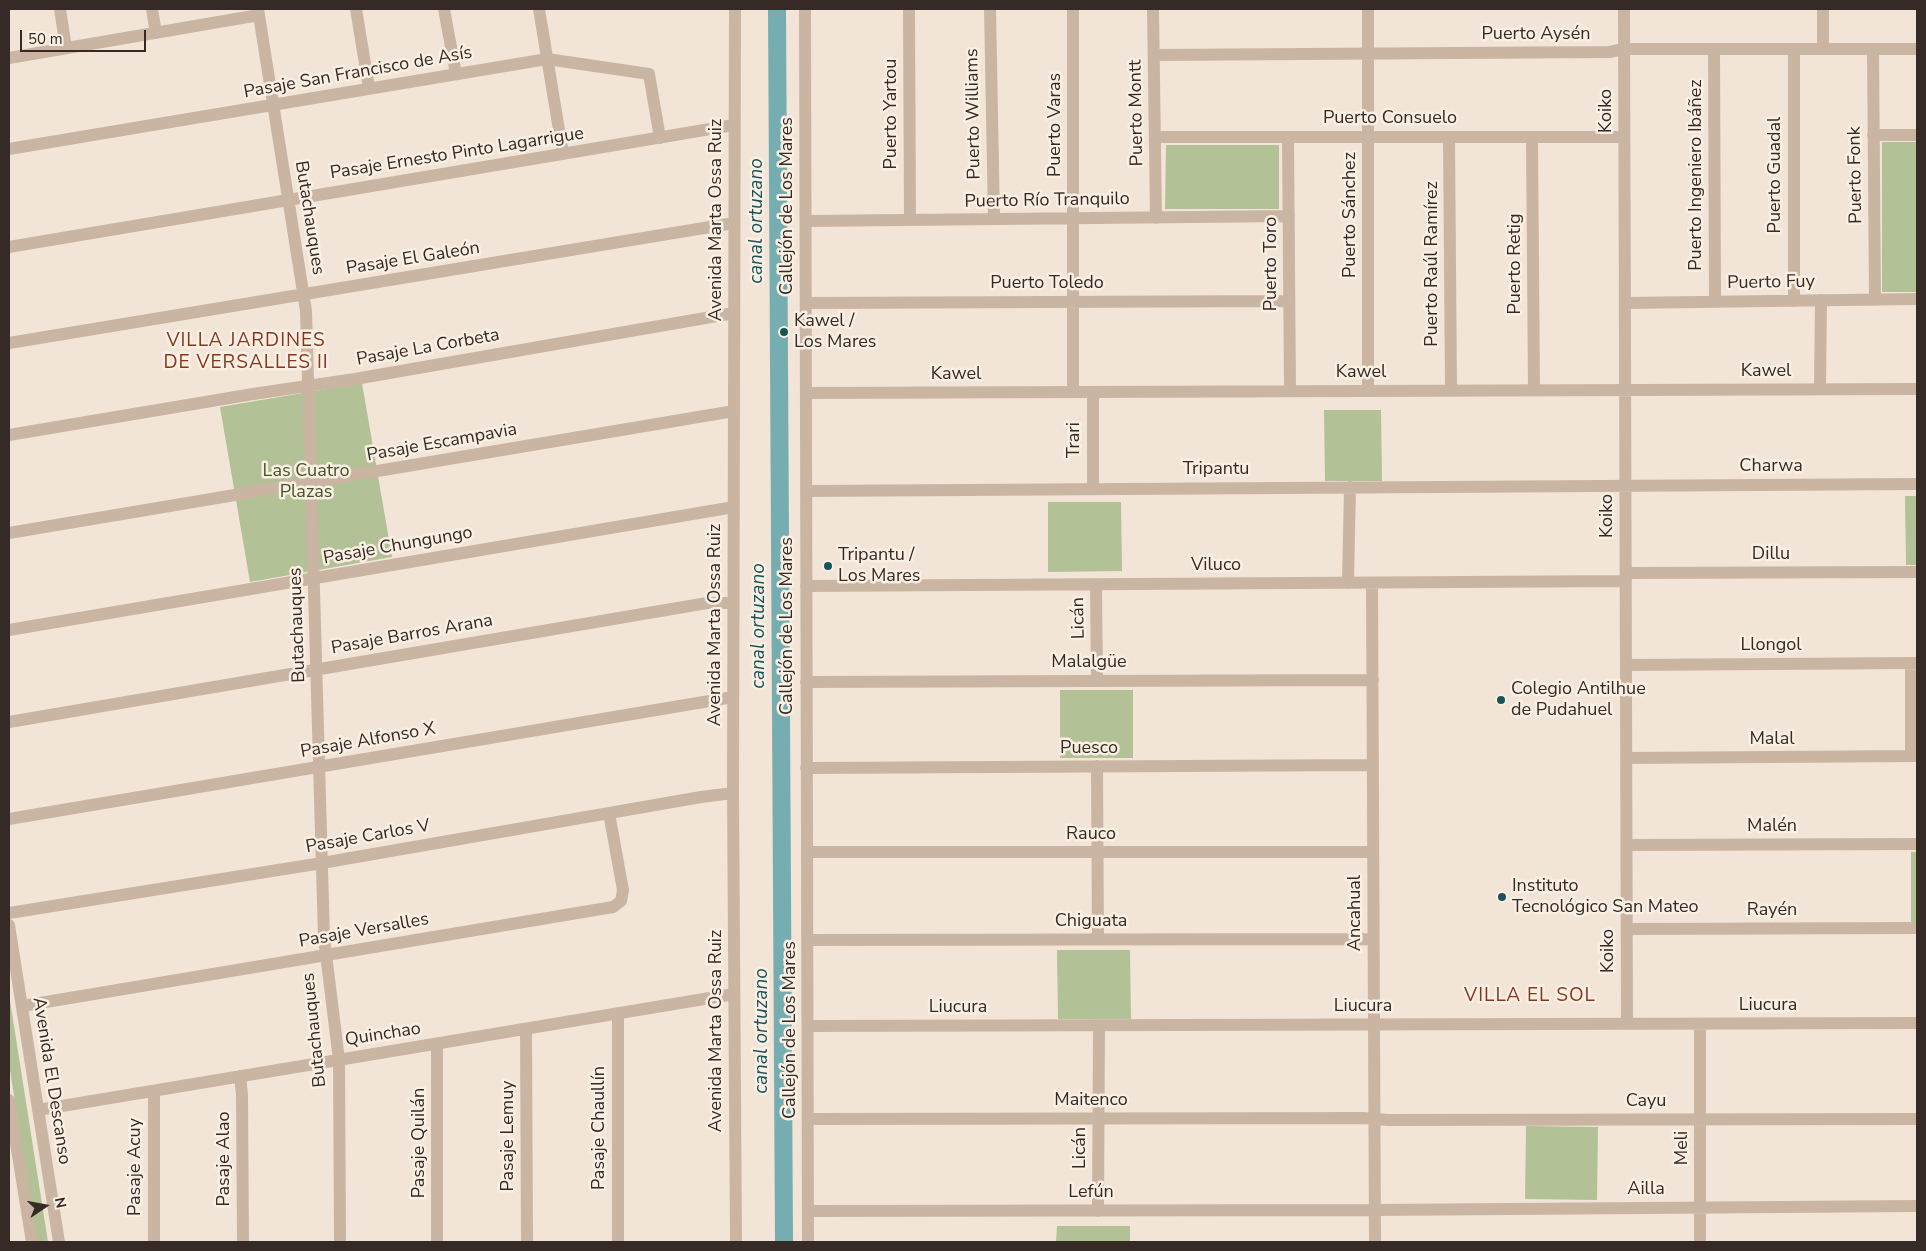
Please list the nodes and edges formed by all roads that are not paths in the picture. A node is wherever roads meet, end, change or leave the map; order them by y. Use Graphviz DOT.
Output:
graph roads {
  1 [pos="60,9"];
  2 [pos="152,9"];
  3 [pos="356,9"];
  4 [pos="444,9"];
  5 [pos="539,9"];
  6 [pos="735,9"];
  7 [pos="806,9"];
  8 [pos="909,9"];
  9 [pos="990,9"];
  10 [pos="1073,9"];
  11 [pos="1154,9"];
  12 [pos="1368,9"];
  13 [pos="1624,9"];
  14 [pos="1823,9"];
  15 [pos="258,12"];
  16 [pos="156,33"];
  17 [pos="66,48"];
  18 [pos="1624,49"];
  19 [pos="1714,49"];
  20 [pos="1794,49"];
  21 [pos="1823,49"];
  22 [pos="1872,49"];
  23 [pos="1917,49"];
  24 [pos="1368,54"];
  25 [pos="1154,55"];
  26 [pos="9,58"];
  27 [pos="547,59"];
  28 [pos="456,74"];
  29 [pos="369,88"];
  30 [pos="273,105"];
  31 [pos="734,125"];
  32 [pos="1917,135"];
  33 [pos="1873,136"];
  34 [pos="1156,137"];
  35 [pos="1288,137"];
  36 [pos="1368,137"];
  37 [pos="1449,137"];
  38 [pos="1532,137"];
  39 [pos="1624,137"];
  40 [pos="660,138"];
  41 [pos="9,149"];
  42 [pos="562,154"];
  43 [pos="288,200"];
  44 [pos="1289,216"];
  45 [pos="1073,218"];
  46 [pos="1156,218"];
  47 [pos="994,219"];
  48 [pos="910,220"];
  49 [pos="806,221"];
  50 [pos="734,223"];
  51 [pos="9,247"];
  52 [pos="304,294"];
  53 [pos="1917,299"];
  54 [pos="1821,300"];
  55 [pos="1875,300"];
  56 [pos="1289,301"];
  57 [pos="1794,301"];
  58 [pos="1073,302"];
  59 [pos="1715,302"];
  60 [pos="806,303"];
  61 [pos="1625,303"];
  62 [pos="734,312"];
  63 [pos="9,343"];
  64 [pos="308,386"];
  65 [pos="1820,389"];
  66 [pos="1917,389"];
  67 [pos="1534,390"];
  68 [pos="1625,390"];
  69 [pos="1290,391"];
  70 [pos="1368,391"];
  71 [pos="1451,391"];
  72 [pos="1074,392"];
  73 [pos="1093,392"];
  74 [pos="806,393"];
  75 [pos="734,411"];
  76 [pos="9,435"];
  77 [pos="311,483"];
  78 [pos="1917,484"];
  79 [pos="1626,485"];
  80 [pos="1350,487"];
  81 [pos="1093,489"];
  82 [pos="806,491"];
  83 [pos="734,507"];
  84 [pos="9,533"];
  85 [pos="1917,572"];
  86 [pos="1626,577"];
  87 [pos="314,578"];
  88 [pos="1348,583"];
  89 [pos="1372,583"];
  90 [pos="1096,584"];
  91 [pos="806,586"];
  92 [pos="733,603"];
  93 [pos="9,630"];
  94 [pos="1914,663"];
  95 [pos="1626,665"];
  96 [pos="316,669"];
  97 [pos="1373,680"];
  98 [pos="1097,681"];
  99 [pos="806,682"];
  100 [pos="733,696"];
  101 [pos="9,722"];
  102 [pos="1914,756"];
  103 [pos="1626,758"];
  104 [pos="1373,765"];
  105 [pos="1097,766"];
  106 [pos="319,767"];
  107 [pos="806,768"];
  108 [pos="733,793"];
  109 [pos="609,813"];
  110 [pos="9,819"];
  111 [pos="1917,844"];
  112 [pos="1627,846"];
  113 [pos="808,852"];
  114 [pos="1373,852"];
  115 [pos="1097,853"];
  116 [pos="322,864"];
  117 [pos="9,913"];
  118 [pos="9,926"];
  119 [pos="1917,928"];
  120 [pos="1627,929"];
  121 [pos="1098,939"];
  122 [pos="1374,939"];
  123 [pos="808,940"];
  124 [pos="325,955"];
  125 [pos="734,994"];
  126 [pos="22,1006"];
  127 [pos="618,1014"];
  128 [pos="1917,1023"];
  129 [pos="1627,1024"];
  130 [pos="1700,1024"];
  131 [pos="1099,1025"];
  132 [pos="1374,1025"];
  133 [pos="808,1026"];
  134 [pos="526,1029"];
  135 [pos="437,1044"];
  136 [pos="339,1060"];
  137 [pos="240,1076"];
  138 [pos="154,1091"];
  139 [pos="9,1100"];
  140 [pos="38,1110"];
  141 [pos="1099,1118"];
  142 [pos="1374,1118"];
  143 [pos="1700,1119"];
  144 [pos="1917,1119"];
  145 [pos="808,1120"];
  146 [pos="1917,1206"];
  147 [pos="1700,1207"];
  148 [pos="1098,1210"];
  149 [pos="1374,1210"];
  150 [pos="808,1211"];
  151 [pos="32,1242"];
  152 [pos="59,1242"];
  153 [pos="154,1242"];
  154 [pos="242,1242"];
  155 [pos="340,1242"];
  156 [pos="438,1242"];
  157 [pos="527,1242"];
  158 [pos="618,1242"];
  159 [pos="736,1242"];
  160 [pos="808,1242"];
  161 [pos="1374,1242"];
  162 [pos="1700,1242"];
  1 -- 17 [label="street"];
  2 -- 16 [label="street"];
  3 -- 29 [label="street"];
  4 -- 28 [label="street"];
  5 -- 27 [label="street"];
  6 -- 31 [label="street, Avenida Marta Ossa Ruiz"];
  7 -- 49 [label="street, Callejón de Los Mares"];
  8 -- 48 [label="street, Puerto Yartou"];
  9 -- 47 [label="street, Puerto Williams"];
  10 -- 45 [label="street, Puerto Varas"];
  11 -- 25 [label="street, Puerto Montt"];
  12 -- 24 [label="street, Puerto Sánchez"];
  13 -- 18 [label="street, Koiko"];
  14 -- 21 [label="street"];
  15 -- 16 [label="street"];
  15 -- 30 [label="street, Butachauques"];
  16 -- 17 [label="street"];
  17 -- 26 [label="street"];
  18 -- 19 [label="street, Puerto Aysén"];
  18 -- 24 [label="street, Puerto Aysén"];
  18 -- 39 [label="street, Koiko"];
  19 -- 20 [label="street, Puerto Aysén"];
  19 -- 59 [label="street, Puerto Ingeniero Ibáñez"];
  20 -- 21 [label="street, Puerto Aysén"];
  20 -- 57 [label="street, Puerto Guadal"];
  21 -- 22 [label="street, Puerto Aysén"];
  22 -- 23 [label="street, Puerto Aysén"];
  22 -- 33 [label="street, Puerto Fonk"];
  24 -- 25 [label="street, Puerto Aysén"];
  24 -- 36 [label="street, Puerto Sánchez"];
  25 -- 34 [label="street, Puerto Montt"];
  27 -- 28 [label="street, Pasaje San Francisco de Asís"];
  27 -- 40 [label="street, Pasaje San Francisco de Asís"];
  27 -- 42 [label="street"];
  28 -- 29 [label="street, Pasaje San Francisco de Asís"];
  29 -- 30 [label="street, Pasaje San Francisco de Asís"];
  30 -- 41 [label="street, Pasaje San Francisco de Asís"];
  30 -- 43 [label="street, Butachauques"];
  31 -- 40 [label="street, Pasaje Ernesto Pinto Lagarrigue"];
  31 -- 50 [label="street, Avenida Marta Ossa Ruiz"];
  32 -- 33 [label="street"];
  33 -- 55 [label="street, Puerto Fonk"];
  34 -- 35 [label="street, Puerto Consuelo"];
  34 -- 46 [label="street, Puerto Montt"];
  35 -- 36 [label="street, Puerto Consuelo"];
  35 -- 44 [label="street, Puerto Toro"];
  36 -- 37 [label="street, Puerto Consuelo"];
  36 -- 70 [label="street, Puerto Sánchez"];
  37 -- 38 [label="street, Puerto Consuelo"];
  37 -- 71 [label="street, Puerto Raúl Ramírez"];
  38 -- 39 [label="street, Puerto Consuelo"];
  38 -- 67 [label="street, Puerto Retig"];
  39 -- 61 [label="street, Koiko"];
  40 -- 42 [label="street, Pasaje Ernesto Pinto Lagarrigue"];
  42 -- 43 [label="street, Pasaje Ernesto Pinto Lagarrigue"];
  43 -- 51 [label="street, Pasaje Ernesto Pinto Lagarrigue"];
  43 -- 52 [label="street, Butachauques"];
  44 -- 46 [label="street, Puerto Río Tranquilo"];
  44 -- 56 [label="street, Puerto Toro"];
  45 -- 46 [label="street, Puerto Río Tranquilo"];
  45 -- 47 [label="street, Puerto Río Tranquilo"];
  45 -- 58 [label="street, Puerto Varas"];
  47 -- 48 [label="street, Puerto Río Tranquilo"];
  48 -- 49 [label="street, Puerto Río Tranquilo"];
  49 -- 60 [label="street, Callejón de Los Mares"];
  50 -- 52 [label="street, Pasaje El Galeón"];
  50 -- 62 [label="street, Avenida Marta Ossa Ruiz"];
  52 -- 63 [label="street, Pasaje El Galeón"];
  52 -- 64 [label="street, Butachauques"];
  53 -- 55 [label="street, Puerto Fuy"];
  54 -- 55 [label="street, Puerto Fuy"];
  54 -- 57 [label="street, Puerto Fuy"];
  54 -- 65 [label="street"];
  56 -- 58 [label="street, Puerto Toledo"];
  56 -- 69 [label="street, Puerto Toro"];
  57 -- 59 [label="street, Puerto Fuy"];
  58 -- 60 [label="street, Puerto Toledo"];
  58 -- 72 [label="street, Puerto Varas"];
  59 -- 61 [label="street, Puerto Fuy"];
  60 -- 74 [label="street, Callejón de Los Mares"];
  61 -- 68 [label="street, Koiko"];
  62 -- 64 [label="street, Pasaje La Corbeta"];
  62 -- 75 [label="street, Avenida Marta Ossa Ruiz"];
  64 -- 76 [label="street, Pasaje La Corbeta"];
  64 -- 77 [label="street, Butachauques"];
  65 -- 66 [label="street, Kawel"];
  65 -- 68 [label="street, Kawel"];
  67 -- 68 [label="street, Kawel"];
  67 -- 71 [label="street, Kawel"];
  68 -- 79 [label="street, Koiko"];
  69 -- 70 [label="street, Kawel"];
  69 -- 73 [label="street, Kawel"];
  70 -- 71 [label="street, Kawel"];
  72 -- 73 [label="street, Kawel"];
  72 -- 74 [label="street, Kawel"];
  73 -- 81 [label="street, Trari"];
  74 -- 82 [label="street, Callejón de Los Mares"];
  75 -- 77 [label="street, Pasaje Escampavia"];
  75 -- 83 [label="street, Avenida Marta Ossa Ruiz"];
  77 -- 84 [label="street, Pasaje Escampavia"];
  77 -- 87 [label="street, Butachauques"];
  78 -- 79 [label="street, Charwa"];
  79 -- 80 [label="street, Tripantu"];
  79 -- 86 [label="street, Koiko"];
  80 -- 81 [label="street, Tripantu"];
  80 -- 88 [label="street"];
  81 -- 82 [label="street, Tripantu"];
  82 -- 91 [label="street, Callejón de Los Mares"];
  83 -- 87 [label="street, Pasaje Chungungo"];
  83 -- 92 [label="street, Avenida Marta Ossa Ruiz"];
  85 -- 86 [label="street, Dillu"];
  86 -- 89 [label="street, Viluco"];
  86 -- 95 [label="street, Koiko"];
  87 -- 93 [label="street, Pasaje Chungungo"];
  87 -- 96 [label="street, Butachauques"];
  88 -- 89 [label="street, Viluco"];
  88 -- 90 [label="street, Viluco"];
  89 -- 97 [label="street, Ancahual"];
  90 -- 91 [label="street, Viluco"];
  90 -- 98 [label="street, Licán"];
  91 -- 99 [label="street, Callejón de Los Mares"];
  92 -- 96 [label="street, Pasaje Barros Arana"];
  92 -- 100 [label="street, Avenida Marta Ossa Ruiz"];
  94 -- 95 [label="street, Llongol"];
  94 -- 102 [label="street"];
  95 -- 103 [label="street, Koiko"];
  96 -- 101 [label="street, Pasaje Barros Arana"];
  96 -- 106 [label="street, Butachauques"];
  97 -- 98 [label="street, Malalgüe"];
  97 -- 104 [label="street, Ancahual"];
  98 -- 99 [label="street, Malalgüe"];
  99 -- 107 [label="street, Callejón de Los Mares"];
  100 -- 106 [label="street, Pasaje Alfonso X"];
  100 -- 108 [label="street, Avenida Marta Ossa Ruiz"];
  102 -- 103 [label="street, Malal"];
  103 -- 112 [label="street, Koiko"];
  104 -- 105 [label="street, Puesco"];
  104 -- 114 [label="street, Ancahual"];
  105 -- 107 [label="street, Puesco"];
  105 -- 115 [label="street"];
  106 -- 110 [label="street, Pasaje Alfonso X"];
  106 -- 116 [label="street, Butachauques"];
  107 -- 113 [label="street, Callejón de Los Mares"];
  108 -- 109 [label="street, Pasaje Carlos V"];
  108 -- 125 [label="street, Avenida Marta Ossa Ruiz"];
  109 -- 116 [label="street, Pasaje Carlos V"];
  109 -- 124 [label="street, Pasaje Versalles"];
  111 -- 112 [label="street, Malén"];
  112 -- 120 [label="street, Koiko"];
  113 -- 115 [label="street, Rauco"];
  113 -- 123 [label="street, Callejón de Los Mares"];
  114 -- 115 [label="street, Rauco"];
  114 -- 122 [label="street, Ancahual"];
  115 -- 121 [label="street"];
  116 -- 117 [label="street, Pasaje Carlos V"];
  116 -- 124 [label="street, Butachauques"];
  118 -- 126 [label="street, Avenida El Descanso"];
  119 -- 120 [label="street, Rayén"];
  120 -- 129 [label="street, Koiko"];
  121 -- 122 [label="street, Chiguata"];
  121 -- 123 [label="street, Chiguata"];
  122 -- 132 [label="street, Ancahual"];
  123 -- 133 [label="street, Callejón de Los Mares"];
  124 -- 126 [label="street, Pasaje Versalles"];
  124 -- 136 [label="street, Butachauques"];
  125 -- 127 [label="street, Quinchao"];
  125 -- 159 [label="street, Avenida Marta Ossa Ruiz"];
  126 -- 140 [label="street, Avenida El Descanso"];
  127 -- 134 [label="street, Quinchao"];
  127 -- 158 [label="street, Pasaje Chaullín"];
  128 -- 130 [label="street, Liucura"];
  129 -- 130 [label="street, Liucura"];
  129 -- 132 [label="street, Liucura"];
  130 -- 143 [label="street, Meli"];
  131 -- 132 [label="street, Liucura"];
  131 -- 133 [label="street, Liucura"];
  131 -- 141 [label="street, Licán"];
  132 -- 142 [label="street, Ancahual"];
  133 -- 145 [label="street, Callejón de Los Mares"];
  134 -- 135 [label="street, Quinchao"];
  134 -- 157 [label="street, Pasaje Lemuy"];
  135 -- 136 [label="street, Quinchao"];
  135 -- 156 [label="street, Pasaje Quilán"];
  136 -- 137 [label="street, Quinchao"];
  136 -- 155 [label="street, Butachauques"];
  137 -- 138 [label="street, Quinchao"];
  137 -- 154 [label="street, Pasaje Alao"];
  138 -- 140 [label="street, Quinchao"];
  138 -- 153 [label="street, Pasaje Acuy"];
  139 -- 151 [label="street"];
  140 -- 152 [label="street, Avenida El Descanso"];
  141 -- 142 [label="street, Maitenco"];
  141 -- 145 [label="street, Maitenco"];
  141 -- 148 [label="street, Licán"];
  142 -- 143 [label="street, Cayu"];
  142 -- 149 [label="street, Ancahual"];
  143 -- 144 [label="street, Cayu"];
  143 -- 147 [label="street, Meli"];
  145 -- 150 [label="street, Callejón de Los Mares"];
  146 -- 147 [label="street, Ailla"];
  147 -- 149 [label="street, Ailla"];
  147 -- 162 [label="street, Meli"];
  148 -- 149 [label="street, Lefún"];
  148 -- 150 [label="street, Lefún"];
  149 -- 161 [label="street, Ancahual"];
  150 -- 160 [label="street, Callejón de Los Mares"];
}
